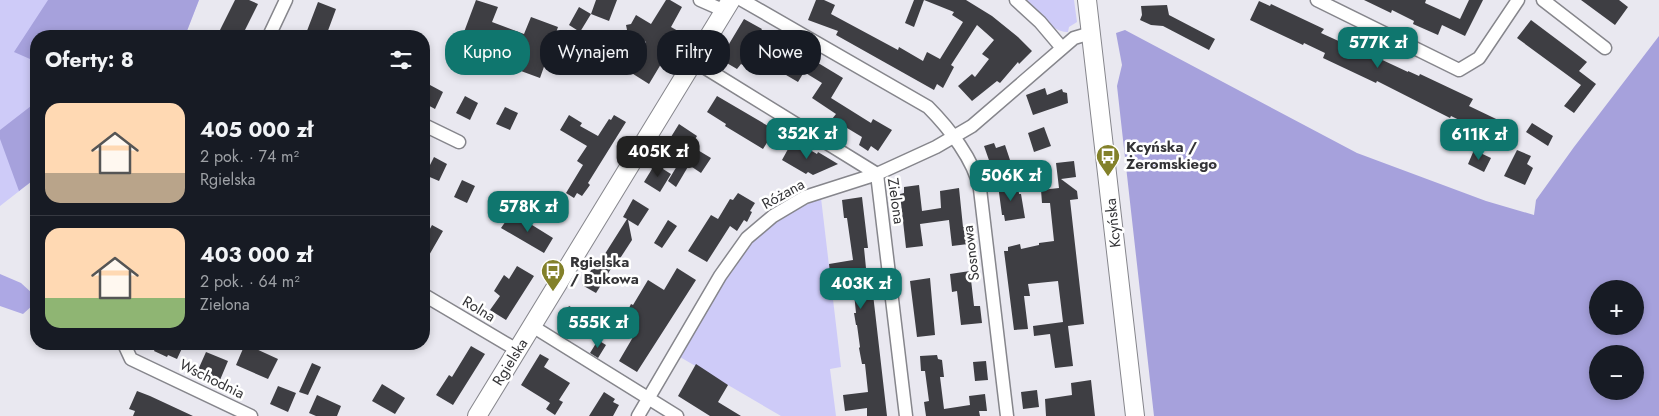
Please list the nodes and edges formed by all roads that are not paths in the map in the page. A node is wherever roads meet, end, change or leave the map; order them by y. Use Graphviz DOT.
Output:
graph roads {
  1 [pos="286,0"];
  2 [pos="700,0"];
  3 [pos="742,0"];
  4 [pos="1016,0"];
  5 [pos="1087,0"];
  6 [pos="1317,0"];
  7 [pos="1518,0"];
  8 [pos="1543,0"];
  9 [pos="728,6"];
  10 [pos="272,30"];
  11 [pos="713,30"];
  12 [pos="1091,33"];
  13 [pos="1062,48"];
  14 [pos="1605,48"];
  15 [pos="685,75"];
  16 [pos="718,75"];
  17 [pos="430,128"];
  18 [pos="954,137"];
  19 [pos="459,142"];
  20 [pos="877,174"];
  21 [pos="430,299"];
  22 [pos="532,326"];
  23 [pos="127,350"];
  24 [pos="517,350"];
  25 [pos="648,399"];
  26 [pos="251,416"];
  27 [pos="477,416"];
  28 [pos="638,416"];
  29 [pos="676,416"];
  30 [pos="906,416"];
  31 [pos="1007,416"];
  32 [pos="1135,416"];
  1 -- 10 [label="street"];
  2 -- 9 [label="street"];
  3 -- 18 [label="street, Sosnowa"];
  4 -- 13 [label="street"];
  5 -- 12 [label="street, Kcyńska"];
  6 -- 7 [label="street"];
  8 -- 14 [label="street"];
  9 -- 11 [label="street, Rgielska"];
  12 -- 13 [label="street, Różana"];
  12 -- 32 [label="street, Kcyńska"];
  13 -- 18 [label="street, Różana"];
  15 -- 22 [label="street, Rgielska"];
  16 -- 20 [label="street, Zielona"];
  17 -- 19 [label="street"];
  18 -- 20 [label="street, Różana"];
  18 -- 31 [label="street, Sosnowa"];
  20 -- 25 [label="street, Różana"];
  20 -- 30 [label="street, Zielona"];
  21 -- 24 [label="street, Rolna"];
  22 -- 24 [label="street, Rgielska"];
  22 -- 25 [label="street"];
  23 -- 26 [label="street, Wschodnia"];
  24 -- 27 [label="street, Rgielska"];
  25 -- 28 [label="street, Różana"];
  25 -- 29 [label="street"];
}
